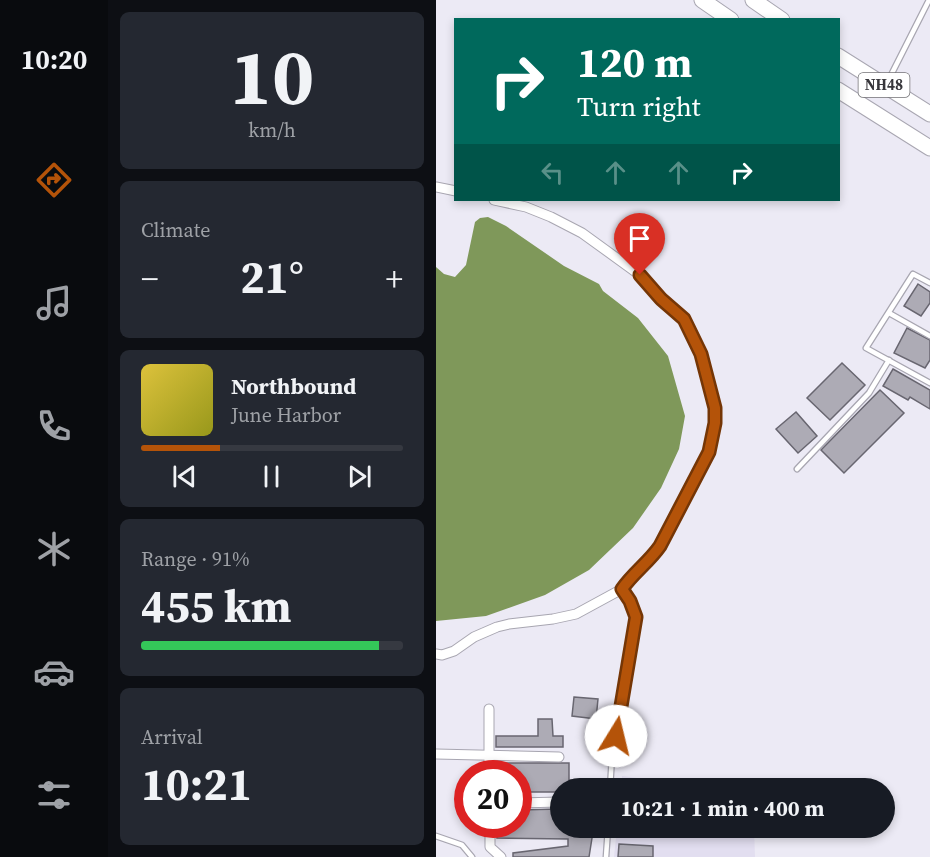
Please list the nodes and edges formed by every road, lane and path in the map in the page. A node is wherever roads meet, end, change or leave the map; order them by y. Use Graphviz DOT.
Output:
graph roads {
  1 [pos="702,0"];
  2 [pos="752,0"];
  3 [pos="929,0"];
  4 [pos="728,18"];
  5 [pos="779,18"];
  6 [pos="840,57"];
  7 [pos="885,86"];
  8 [pos="840,91"];
  9 [pos="930,114"];
  10 [pos="930,148"];
  11 [pos="436,187"];
  12 [pos="454,191"];
  13 [pos="499,201"];
  14 [pos="930,283"];
  15 [pos="889,313"];
  16 [pos="930,336"];
  17 [pos="889,360"];
  18 [pos="930,383"];
  19 [pos="797,469"];
  20 [pos="622,589"];
  21 [pos="436,654"];
  22 [pos="489,709"];
  23 [pos="436,754"];
  24 [pos="489,756"];
  25 [pos="559,757"];
  26 [pos="489,760"];
  27 [pos="611,778"];
  28 [pos="550,802"];
  29 [pos="532,803"];
  30 [pos="436,836"];
  31 [pos="490,838"];
  32 [pos="607,838"];
  33 [pos="472,857"];
  34 [pos="501,857"];
  35 [pos="606,857"];
  1 -- 4 [label="highway"];
  2 -- 5 [label="highway"];
  3 -- 7 [label="lane"];
  6 -- 7 [label="highway, NH48"];
  7 -- 9 [label="highway, NH48"];
  8 -- 10 [label="highway, NH48"];
  11 -- 12 [label="street"];
  13 -- 20 [label="street"];
  14 -- 15 [label="lane"];
  15 -- 16 [label="lane"];
  15 -- 17 [label="lane"];
  17 -- 18 [label="lane"];
  17 -- 19 [label="lane"];
  20 -- 21 [label="street"];
  20 -- 27 [label="lane"];
  22 -- 24 [label="street"];
  23 -- 24 [label="street"];
  24 -- 25 [label="street"];
  24 -- 26 [label="street"];
  28 -- 29 [label="street"];
  30 -- 33 [label="lane"];
  31 -- 34 [label="street"];
  32 -- 35 [label="lane"];
}
